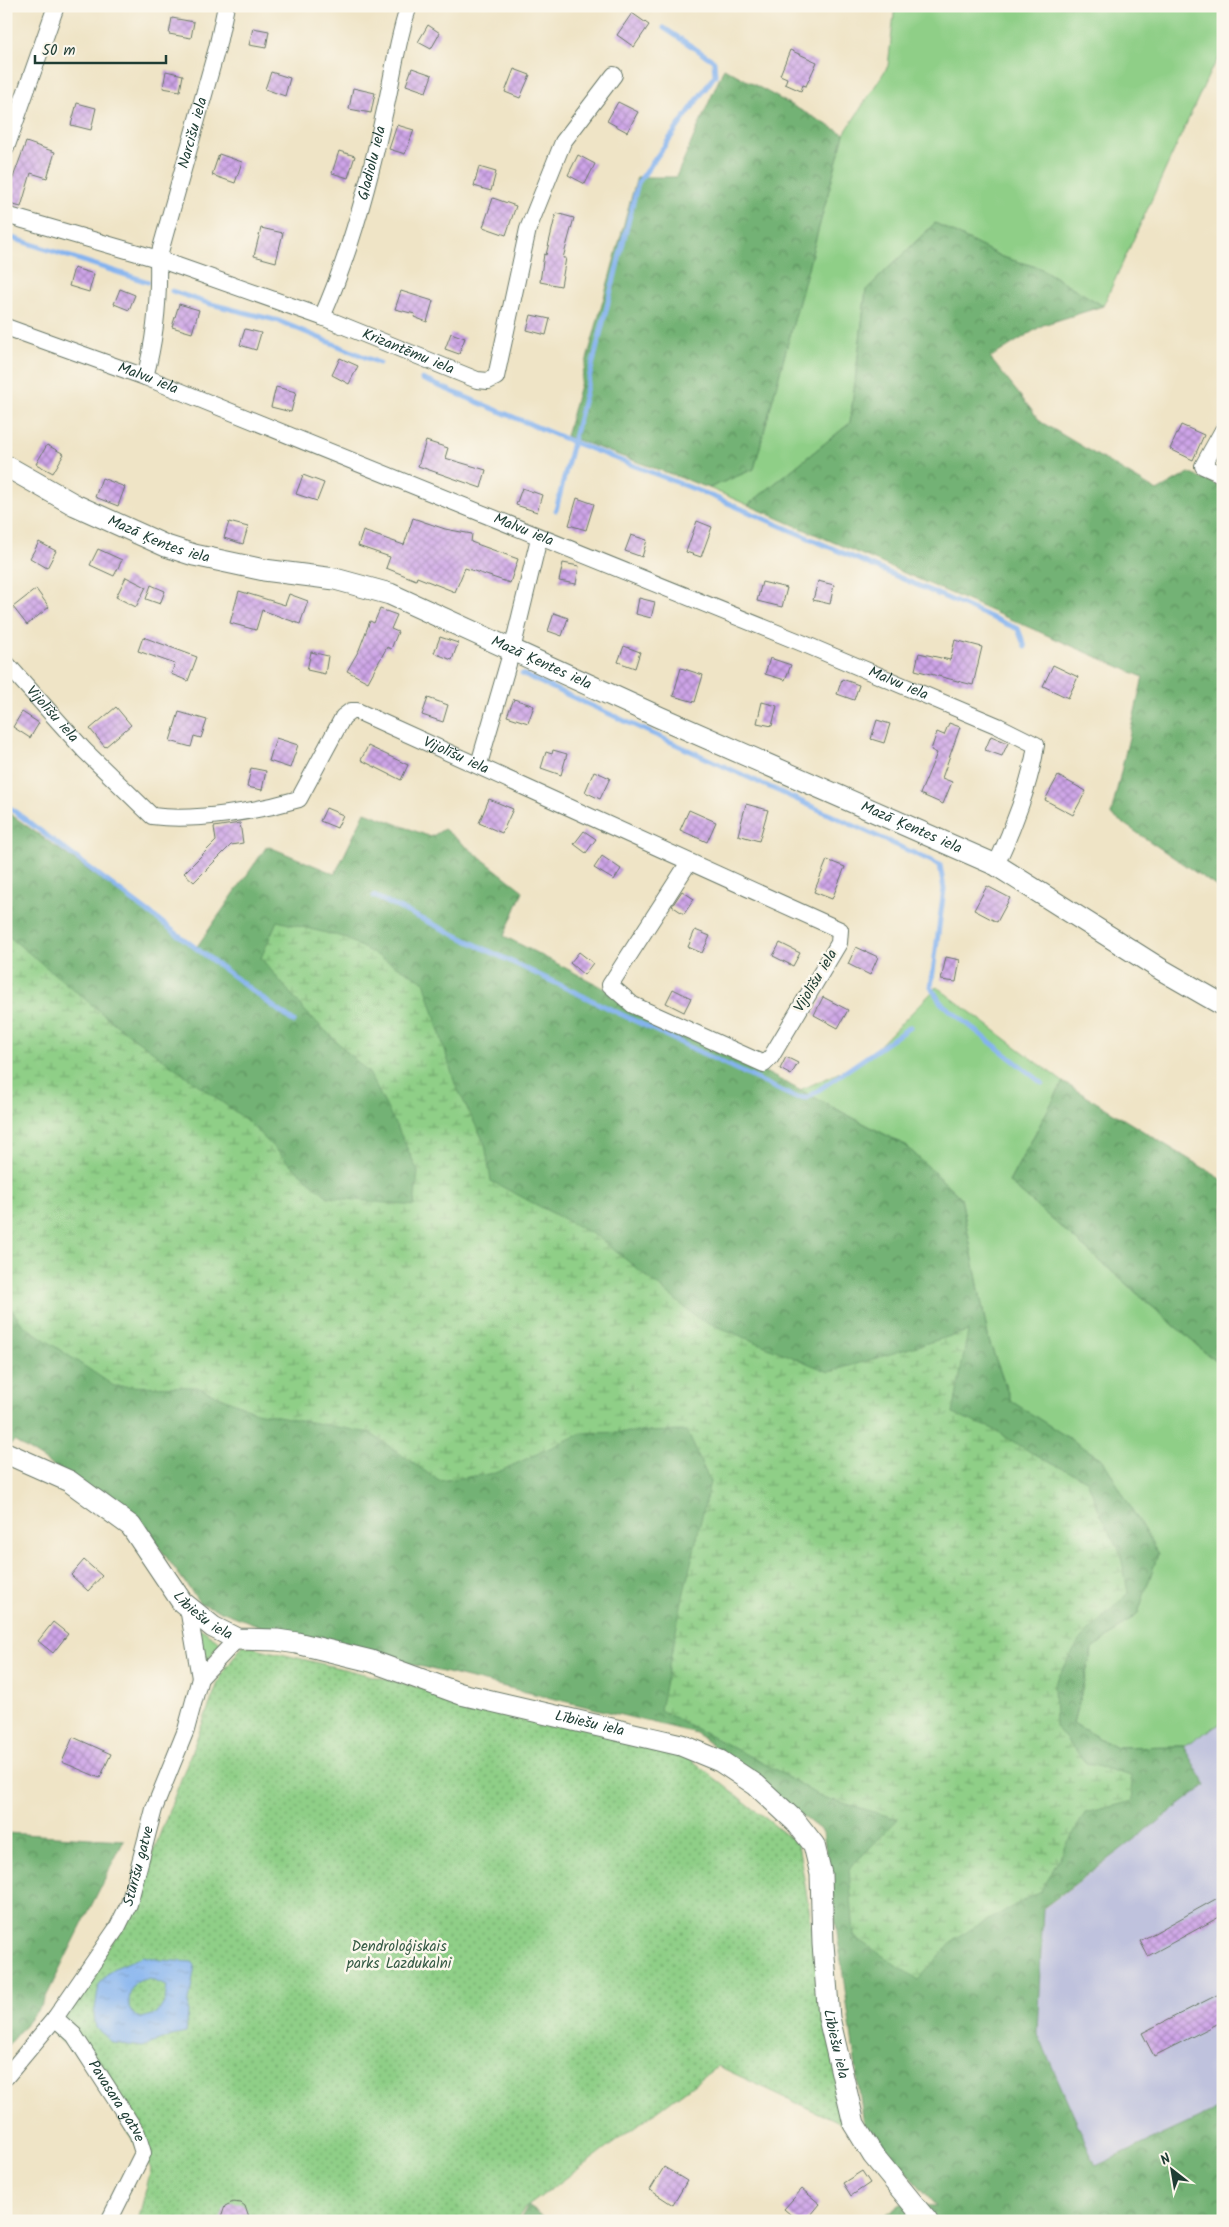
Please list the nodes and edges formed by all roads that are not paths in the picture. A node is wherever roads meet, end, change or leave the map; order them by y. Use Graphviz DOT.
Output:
graph roads {
  1 [pos="56,6"];
  2 [pos="226,6"];
  3 [pos="409,6"];
  4 [pos="614,75"];
  5 [pos="6,148"];
  6 [pos="6,215"];
  7 [pos="158,259"];
  8 [pos="322,316"];
  9 [pos="6,327"];
  10 [pos="145,377"];
  11 [pos="1223,430"];
  12 [pos="6,466"];
  13 [pos="1223,475"];
  14 [pos="539,538"];
  15 [pos="512,650"];
  16 [pos="6,663"];
  17 [pos="479,764"];
  18 [pos="689,862"];
  19 [pos="996,865"];
  20 [pos="1223,1005"];
  21 [pos="6,1453"];
  22 [pos="188,1608"];
  23 [pos="237,1639"];
  24 [pos="200,1678"];
  25 [pos="55,2018"];
  26 [pos="6,2077"];
  27 [pos="109,2221"];
  28 [pos="927,2221"];
  1 -- 5 [label="street"];
  2 -- 7 [label="street, Narcišu iela"];
  3 -- 8 [label="street, Gladiolu iela"];
  4 -- 8 [label="street, Krizantēmu iela"];
  6 -- 7 [label="street, Krizantēmu iela"];
  7 -- 8 [label="street, Krizantēmu iela"];
  7 -- 10 [label="street, Narcišu iela"];
  9 -- 10 [label="street, Malvu iela"];
  10 -- 14 [label="street, Malvu iela"];
  11 -- 13 [label="street"];
  12 -- 15 [label="street, Mazā Ķentes iela"];
  14 -- 15 [label="street"];
  14 -- 19 [label="street, Malvu iela"];
  15 -- 17 [label="street"];
  15 -- 19 [label="street, Mazā Ķentes iela"];
  16 -- 17 [label="street, Vijolīšu iela"];
  17 -- 18 [label="street, Vijolīšu iela"];
  18 -- 18 [label="street, Vijolīšu iela"];
  19 -- 20 [label="street, Mazā Ķentes iela"];
  21 -- 22 [label="street, Lībiešu iela"];
  22 -- 23 [label="street, Lībiešu iela"];
  22 -- 24 [label="street"];
  23 -- 24 [label="street, Stūrīšu gatve"];
  23 -- 28 [label="street, Lībiešu iela"];
  24 -- 25 [label="street, Stūrīšu gatve"];
  25 -- 26 [label="street, Stūrīšu gatve"];
  25 -- 27 [label="street, Pavasara gatve"];
}
